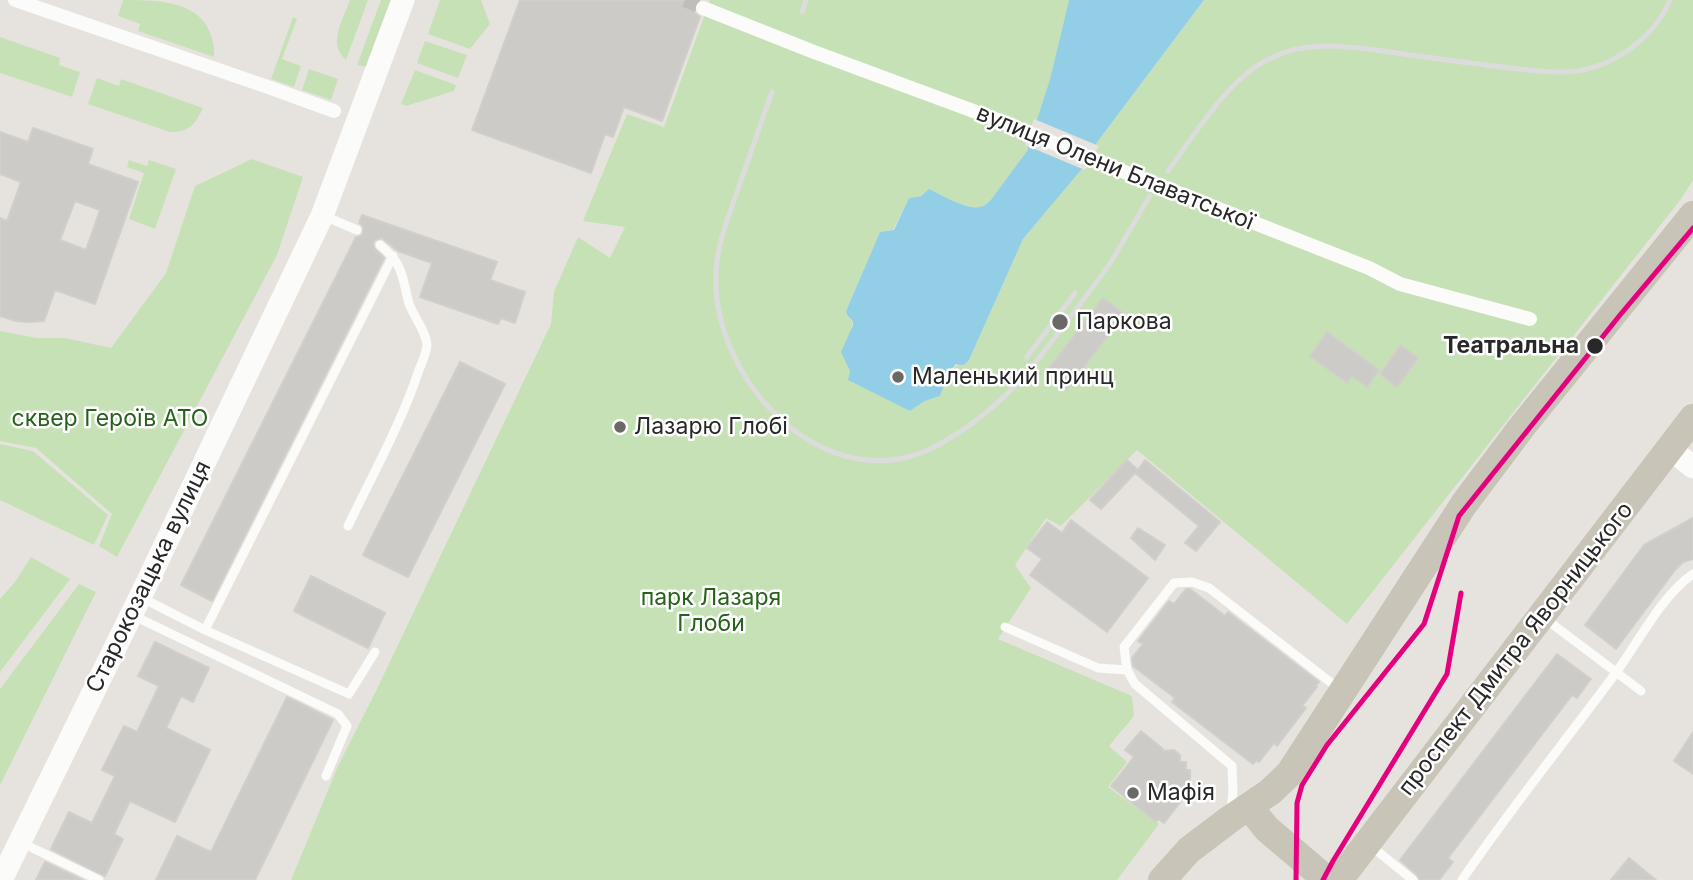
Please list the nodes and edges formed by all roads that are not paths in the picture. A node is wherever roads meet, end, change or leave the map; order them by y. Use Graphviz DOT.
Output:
graph roads {
  1 [pos="15,0"];
  2 [pos="403,0"];
  3 [pos="703,8"];
  4 [pos="334,111"];
  5 [pos="1693,215"];
  6 [pos="322,216"];
  7 [pos="357,230"];
  8 [pos="380,245"];
  9 [pos="394,256"];
  10 [pos="1530,319"];
  11 [pos="1693,418"];
  12 [pos="1670,449"];
  13 [pos="1693,467"];
  14 [pos="348,526"];
  15 [pos="1693,574"];
  16 [pos="135,605"];
  17 [pos="1542,616"];
  18 [pos="1005,627"];
  19 [pos="205,630"];
  20 [pos="375,652"];
  21 [pos="1127,670"];
  22 [pos="1616,673"];
  23 [pos="1334,685"];
  24 [pos="1641,691"];
  25 [pos="326,776"];
  26 [pos="1240,813"];
  27 [pos="20,842"];
  28 [pos="1367,842"];
  29 [pos="1,880"];
  30 [pos="99,880"];
  31 [pos="1162,880"];
  32 [pos="1327,880"];
  33 [pos="1339,880"];
  34 [pos="1413,880"];
  35 [pos="1462,880"];
  1 -- 4 [label="street"];
  2 -- 6 [label="street, Старокозацька вулиця"];
  3 -- 10 [label="street, вулиця Олени Блаватської"];
  5 -- 26 [label="main road"];
  6 -- 7 [label="lane"];
  6 -- 16 [label="street, Старокозацька вулиця"];
  8 -- 9 [label="lane"];
  9 -- 14 [label="lane"];
  9 -- 19 [label="lane"];
  11 -- 12 [label="main road, проспект Дмитра Яворницького"];
  12 -- 13 [label="street"];
  12 -- 17 [label="main road, проспект Дмитра Яворницького"];
  15 -- 22 [label="lane"];
  16 -- 19 [label="lane"];
  16 -- 25 [label="lane"];
  16 -- 27 [label="street, Старокозацька вулиця"];
  17 -- 22 [label="lane"];
  17 -- 28 [label="main road, проспект Дмитра Яворницького"];
  18 -- 21 [label="lane"];
  19 -- 20 [label="lane"];
  21 -- 23 [label="lane"];
  21 -- 26 [label="lane"];
  22 -- 24 [label="lane"];
  22 -- 35 [label="lane"];
  26 -- 31 [label="main road"];
  26 -- 32 [label="main road"];
  27 -- 29 [label="street, Старокозацька вулиця"];
  27 -- 30 [label="lane"];
  28 -- 33 [label="main road, проспект Дмитра Яворницького"];
  28 -- 34 [label="lane"];
}
